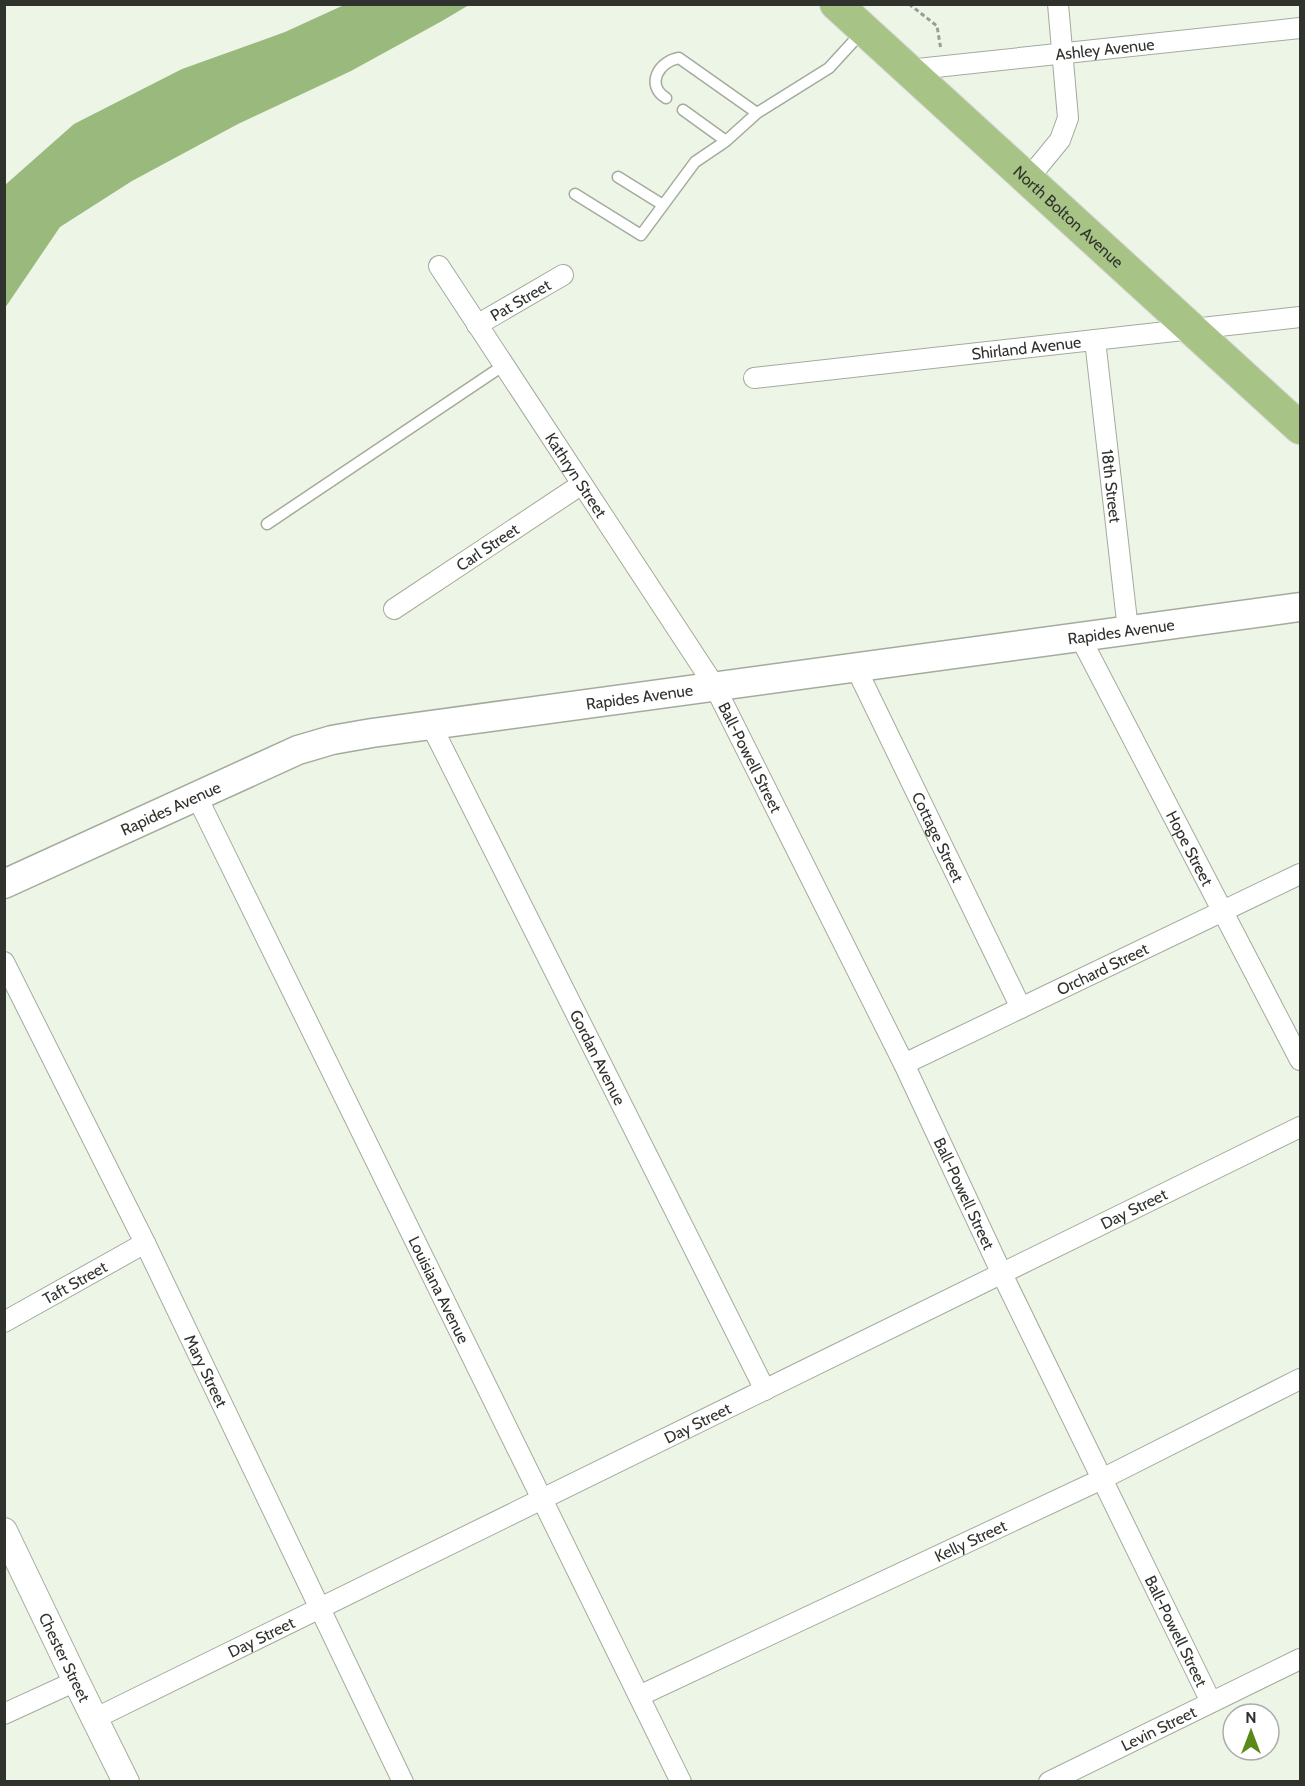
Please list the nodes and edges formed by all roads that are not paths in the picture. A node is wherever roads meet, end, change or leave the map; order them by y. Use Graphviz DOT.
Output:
graph roads {
  1 [pos="836,4"];
  2 [pos="1058,4"];
  3 [pos="1300,28"];
  4 [pos="864,30"];
  5 [pos="1063,55"];
  6 [pos="908,70"];
  7 [pos="666,98"];
  8 [pos="683,110"];
  9 [pos="757,113"];
  10 [pos="726,141"];
  11 [pos="618,177"];
  12 [pos="1028,179"];
  13 [pos="575,194"];
  14 [pos="663,205"];
  15 [pos="439,266"];
  16 [pos="563,275"];
  17 [pos="1300,317"];
  18 [pos="477,325"];
  19 [pos="1192,329"];
  20 [pos="1095,340"];
  21 [pos="504,365"];
  22 [pos="754,378"];
  23 [pos="1300,428"];
  24 [pos="582,484"];
  25 [pos="267,524"];
  26 [pos="1300,607"];
  27 [pos="394,609"];
  28 [pos="1128,630"];
  29 [pos="1080,637"];
  30 [pos="855,666"];
  31 [pos="714,685"];
  32 [pos="431,725"];
  33 [pos="197,797"];
  34 [pos="1300,874"];
  35 [pos="4,884"];
  36 [pos="1223,911"];
  37 [pos="4,962"];
  38 [pos="1021,1008"];
  39 [pos="1300,1060"];
  40 [pos="904,1064"];
  41 [pos="1300,1127"];
  42 [pos="146,1243"];
  43 [pos="1002,1274"];
  44 [pos="4,1322"];
  45 [pos="1300,1379"];
  46 [pos="765,1390"];
  47 [pos="1102,1479"];
  48 [pos="542,1499"];
  49 [pos="4,1531"];
  50 [pos="318,1608"];
  51 [pos="1300,1659"];
  52 [pos="76,1682"];
  53 [pos="639,1696"];
  54 [pos="1211,1702"];
  55 [pos="4,1714"];
  56 [pos="96,1718"];
  57 [pos="126,1782"];
  58 [pos="403,1782"];
  59 [pos="681,1782"];
  60 [pos="1049,1782"];
  1 -- 4 [label="main road, North Bolton Avenue"];
  2 -- 5 [label="street"];
  3 -- 5 [label="street, Ashley Avenue"];
  4 -- 6 [label="main road, North Bolton Avenue"];
  4 -- 9 [label="lane"];
  5 -- 6 [label="street, Ashley Avenue"];
  5 -- 12 [label="street"];
  6 -- 12 [label="main road, North Bolton Avenue"];
  7 -- 9 [label="lane"];
  8 -- 10 [label="lane"];
  9 -- 10 [label="lane"];
  10 -- 14 [label="lane"];
  11 -- 14 [label="lane"];
  12 -- 19 [label="main road, North Bolton Avenue"];
  13 -- 14 [label="lane"];
  15 -- 18 [label="street, Kathryn Street"];
  16 -- 18 [label="street, Pat Street"];
  17 -- 19 [label="street, Shirland Avenue"];
  18 -- 21 [label="street, Kathryn Street"];
  19 -- 20 [label="street, Shirland Avenue"];
  19 -- 23 [label="main road, North Bolton Avenue"];
  20 -- 22 [label="street, Shirland Avenue"];
  20 -- 28 [label="street, 18th Street"];
  21 -- 24 [label="street, Kathryn Street"];
  21 -- 25 [label="lane"];
  24 -- 27 [label="street, Carl Street"];
  24 -- 31 [label="street, Kathryn Street"];
  26 -- 28 [label="main road, Rapides Avenue"];
  28 -- 29 [label="main road, Rapides Avenue"];
  29 -- 30 [label="main road, Rapides Avenue"];
  29 -- 36 [label="street, Hope Street"];
  30 -- 31 [label="main road, Rapides Avenue"];
  30 -- 38 [label="street, Cottage Street"];
  31 -- 32 [label="main road, Rapides Avenue"];
  31 -- 40 [label="street, Ball-Powell Street"];
  32 -- 33 [label="main road, Rapides Avenue"];
  32 -- 46 [label="street, Gordan Avenue"];
  33 -- 35 [label="main road, Rapides Avenue"];
  33 -- 48 [label="street, Louisiana Avenue"];
  34 -- 36 [label="street, Orchard Street"];
  36 -- 38 [label="street, Orchard Street"];
  36 -- 39 [label="street, Hope Street"];
  37 -- 42 [label="street, Mary Street"];
  38 -- 40 [label="street, Orchard Street"];
  40 -- 43 [label="street, Ball-Powell Street"];
  41 -- 43 [label="street, Day Street"];
  42 -- 44 [label="street, Taft Street"];
  42 -- 50 [label="street, Mary Street"];
  43 -- 46 [label="street, Day Street"];
  43 -- 47 [label="street, Ball-Powell Street"];
  45 -- 47 [label="street, Kelly Street"];
  46 -- 48 [label="street, Day Street"];
  47 -- 53 [label="street, Kelly Street"];
  47 -- 54 [label="street, Ball-Powell Street"];
  48 -- 50 [label="street, Day Street"];
  48 -- 53 [label="street, Louisiana Avenue"];
  49 -- 52 [label="street, Chester Street"];
  50 -- 56 [label="street, Day Street"];
  50 -- 58 [label="street, Mary Street"];
  51 -- 54 [label="street, Levin Street"];
  52 -- 55 [label="street"];
  52 -- 56 [label="street, Chester Street"];
  53 -- 59 [label="street, Louisiana Avenue"];
  54 -- 60 [label="street, Levin Street"];
  56 -- 57 [label="street, Chester Street"];
}
